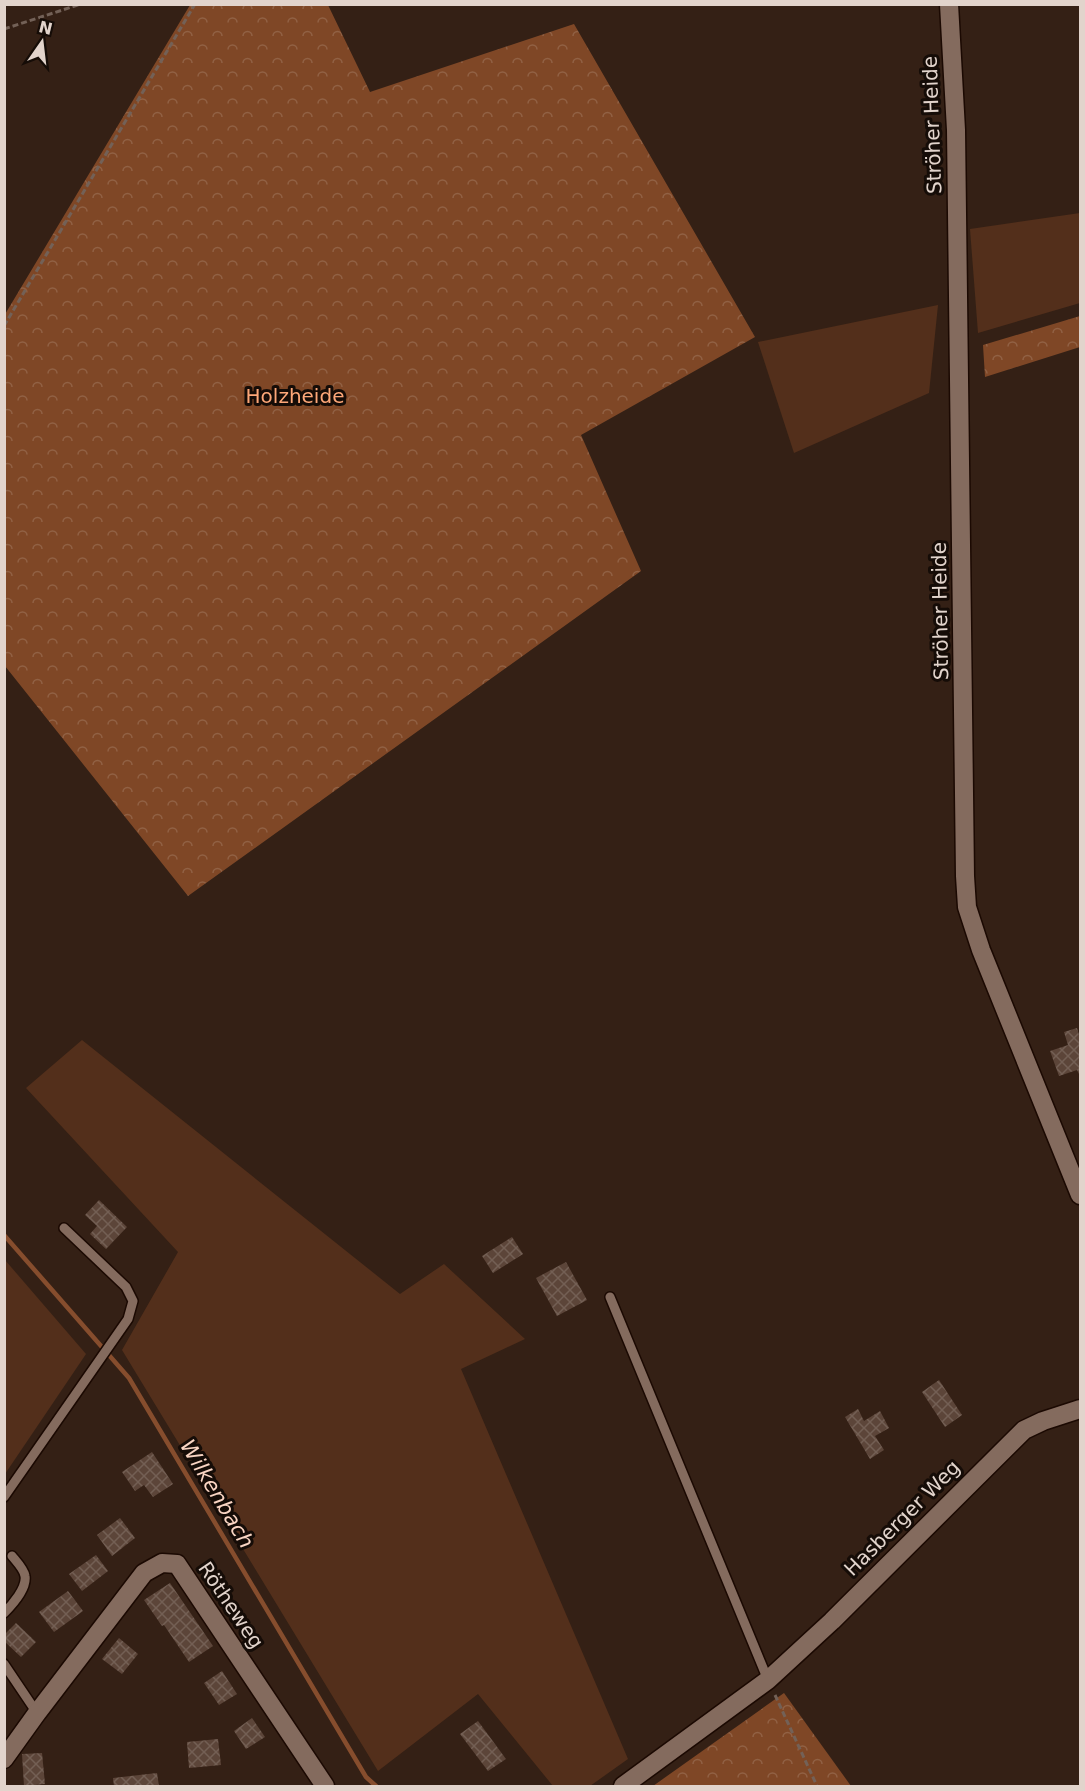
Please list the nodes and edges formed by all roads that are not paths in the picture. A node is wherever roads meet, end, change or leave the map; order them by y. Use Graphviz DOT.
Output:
graph roads {
  1 [pos="949,4"];
  2 [pos="1080,1195"];
  3 [pos="64,1228"];
  4 [pos="610,1297"];
  5 [pos="1080,1409"];
  6 [pos="4,1497"];
  7 [pos="12,1556"];
  8 [pos="4,1613"];
  9 [pos="4,1664"];
  10 [pos="768,1680"];
  11 [pos="37,1713"];
  12 [pos="4,1759"];
  13 [pos="325,1786"];
  14 [pos="623,1786"];
  1 -- 2 [label="street, Ströher Heide"];
  3 -- 6 [label="lane"];
  4 -- 10 [label="lane"];
  5 -- 10 [label="street, Hasberger Weg"];
  7 -- 8 [label="lane"];
  9 -- 11 [label="lane"];
  10 -- 14 [label="street, Hasberger Weg"];
  11 -- 12 [label="street, Rötheweg"];
  11 -- 13 [label="street, Rötheweg"];
}
